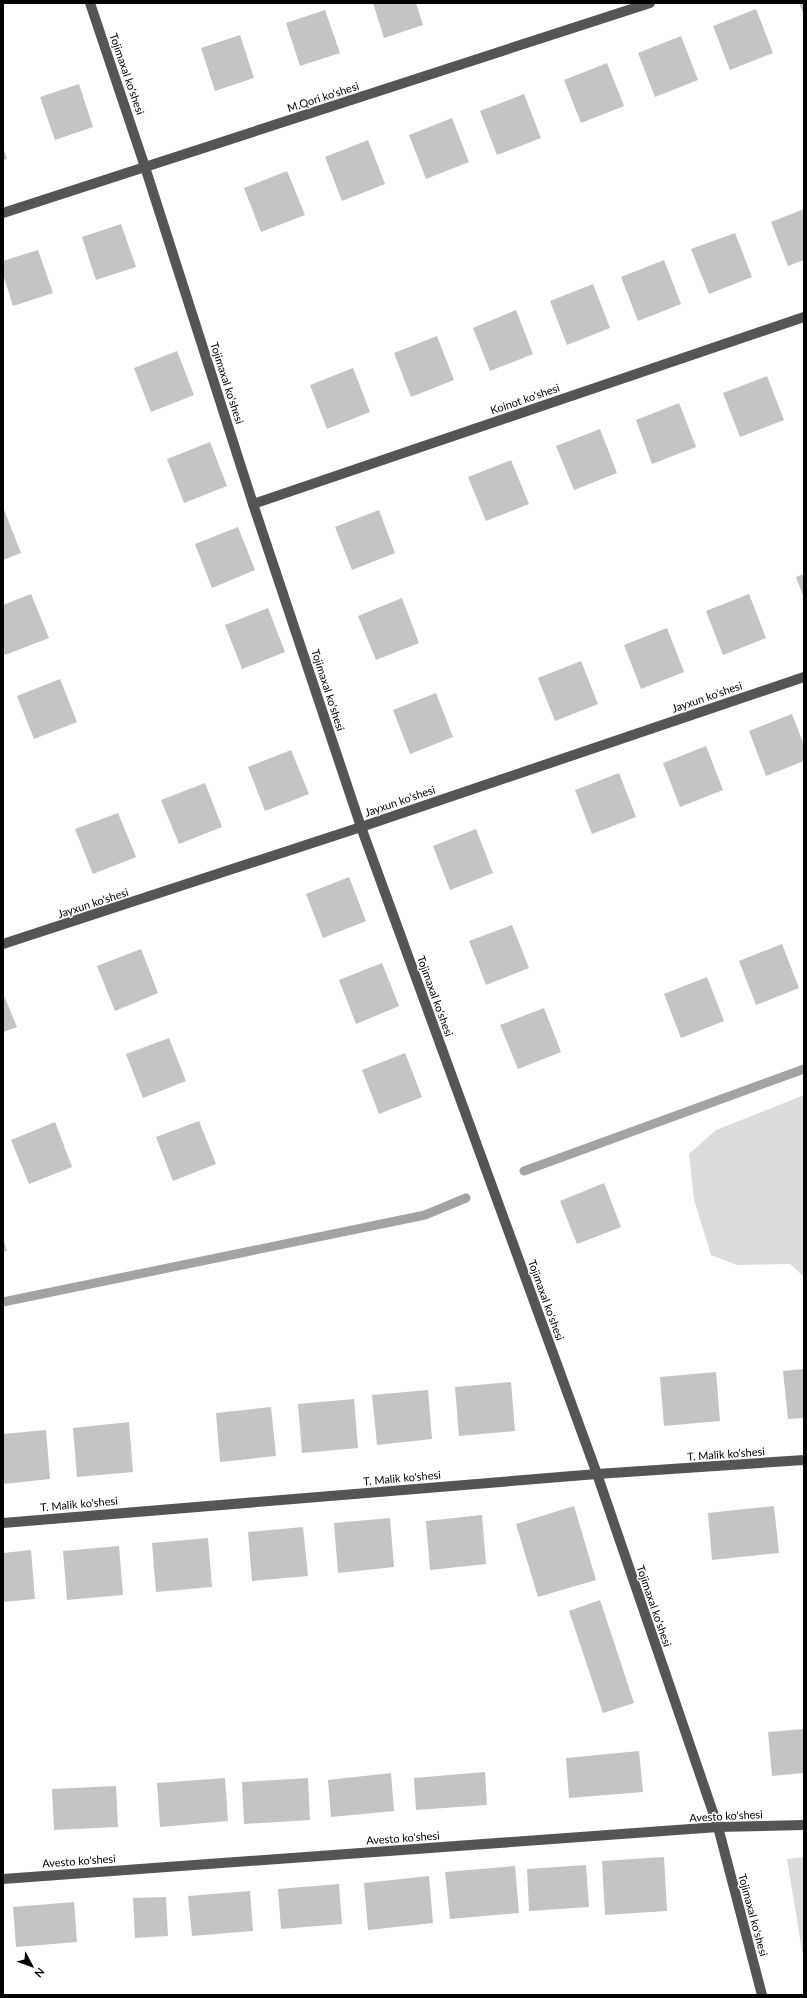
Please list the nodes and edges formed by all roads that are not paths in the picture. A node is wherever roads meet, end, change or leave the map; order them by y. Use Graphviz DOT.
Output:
graph roads {
  1 [pos="90,3"];
  2 [pos="650,3"];
  3 [pos="146,167"];
  4 [pos="3,213"];
  5 [pos="804,317"];
  6 [pos="253,504"];
  7 [pos="804,677"];
  8 [pos="361,827"];
  9 [pos="3,944"];
  10 [pos="804,1460"];
  11 [pos="597,1474"];
  12 [pos="3,1523"];
  13 [pos="804,1825"];
  14 [pos="718,1827"];
  15 [pos="3,1879"];
  16 [pos="762,1995"];
  1 -- 3 [label="street, Tojimaxal ko'shesi"];
  2 -- 3 [label="street, M.Qori ko'shesi"];
  3 -- 4 [label="street, M.Qori ko'shesi"];
  3 -- 6 [label="street, Tojimaxal ko'shesi"];
  5 -- 6 [label="street, Koinot ko'shesi"];
  6 -- 8 [label="street, Tojimaxal ko'shesi"];
  7 -- 8 [label="street, Jayxun ko'shesi"];
  8 -- 9 [label="street, Jayxun ko'shesi"];
  8 -- 11 [label="street, Tojimaxal ko'shesi"];
  10 -- 11 [label="street, T. Malik ko'shesi"];
  11 -- 12 [label="street, T. Malik ko'shesi"];
  11 -- 14 [label="street, Tojimaxal ko'shesi"];
  13 -- 14 [label="street, Avesto ko'shesi"];
  14 -- 15 [label="street, Avesto ko'shesi"];
  14 -- 16 [label="street, Tojimaxal ko'shesi"];
}
